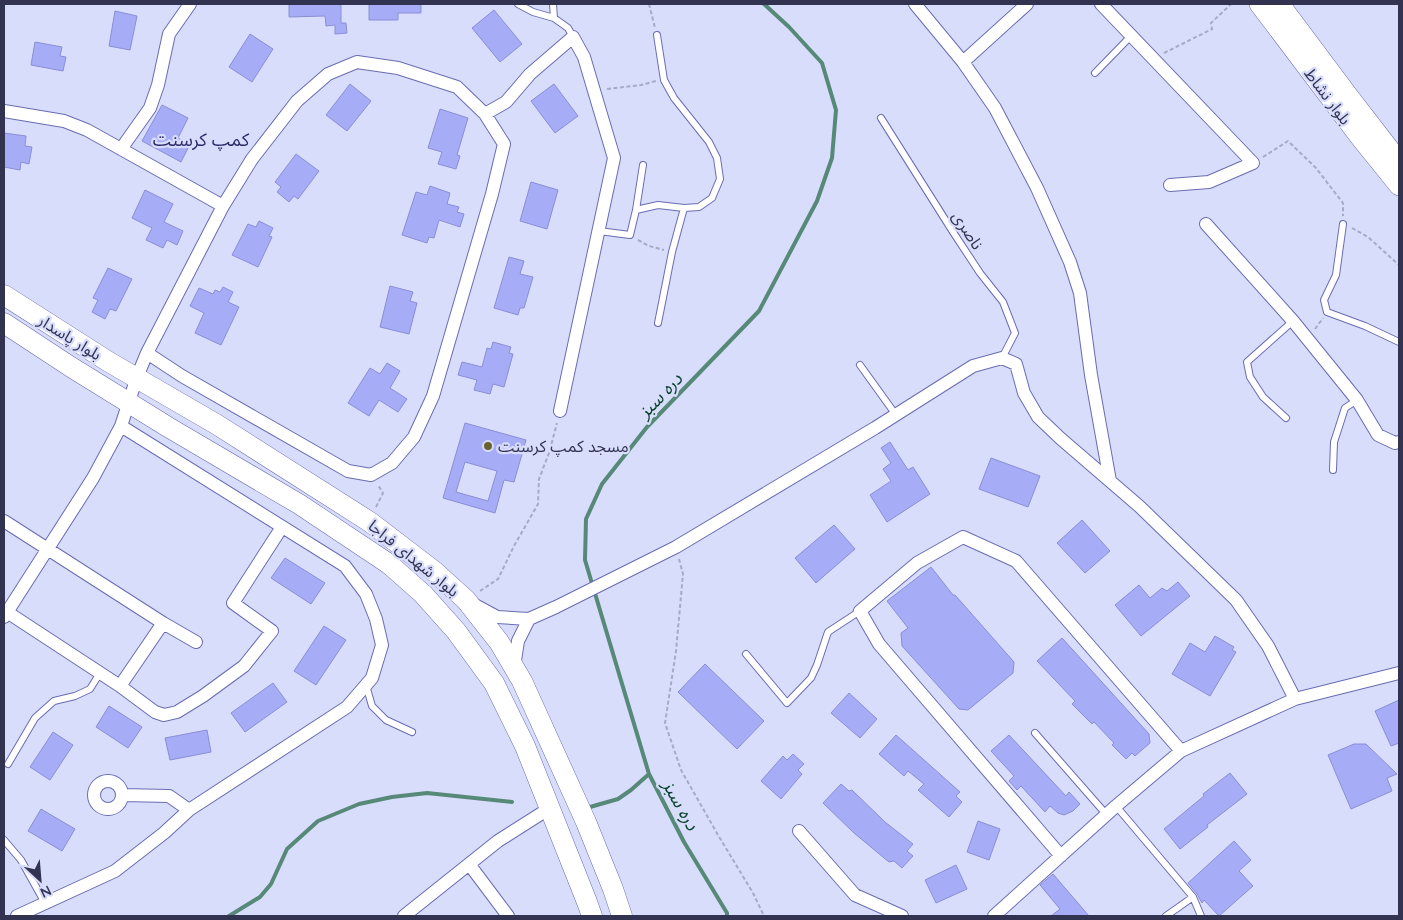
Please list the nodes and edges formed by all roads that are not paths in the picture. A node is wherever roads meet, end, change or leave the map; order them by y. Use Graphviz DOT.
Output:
graph roads {
  1 [pos="190,4"];
  2 [pos="518,4"];
  3 [pos="553,4"];
  4 [pos="915,4"];
  5 [pos="1027,4"];
  6 [pos="1102,4"];
  7 [pos="1259,4"];
  8 [pos="1280,4"];
  9 [pos="554,18"];
  10 [pos="657,35"];
  11 [pos="574,36"];
  12 [pos="1131,36"];
  13 [pos="963,62"];
  14 [pos="1096,73"];
  15 [pos="4,111"];
  16 [pos="485,114"];
  17 [pos="882,118"];
  18 [pos="121,149"];
  19 [pos="1399,161"];
  20 [pos="643,165"];
  21 [pos="1170,185"];
  22 [pos="1399,186"];
  23 [pos="223,206"];
  24 [pos="684,208"];
  25 [pos="636,210"];
  26 [pos="1206,224"];
  27 [pos="1343,224"];
  28 [pos="598,231"];
  29 [pos="4,295"];
  30 [pos="1293,321"];
  31 [pos="4,323"];
  32 [pos="658,323"];
  33 [pos="1399,342"];
  34 [pos="147,353"];
  35 [pos="1002,358"];
  36 [pos="860,366"];
  37 [pos="137,378"];
  38 [pos="1356,400"];
  39 [pos="129,402"];
  40 [pos="560,412"];
  41 [pos="896,415"];
  42 [pos="1286,418"];
  43 [pos="120,426"];
  44 [pos="1399,442"];
  45 [pos="1333,470"];
  46 [pos="1110,481"];
  47 [pos="4,521"];
  48 [pos="282,527"];
  49 [pos="48,548"];
  50 [pos="466,600"];
  51 [pos="860,611"];
  52 [pos="5,615"];
  53 [pos="529,619"];
  54 [pos="162,623"];
  55 [pos="196,642"];
  56 [pos="746,654"];
  57 [pos="514,667"];
  58 [pos="100,673"];
  59 [pos="1399,673"];
  60 [pos="366,685"];
  61 [pos="120,686"];
  62 [pos="1295,699"];
  63 [pos="412,732"];
  64 [pos="1035,733"];
  65 [pos="1181,751"];
  66 [pos="8,764"];
  67 [pos="122,795"];
  68 [pos="550,808"];
  69 [pos="189,810"];
  70 [pos="1111,810"];
  71 [pos="799,831"];
  72 [pos="4,840"];
  73 [pos="1061,856"];
  74 [pos="469,864"];
  75 [pos="1193,897"];
  76 [pos="45,903"];
  77 [pos="17,916"];
  78 [pos="404,916"];
  79 [pos="508,916"];
  80 [pos="592,916"];
  81 [pos="622,916"];
  82 [pos="902,916"];
  83 [pos="994,916"];
  84 [pos="1166,916"];
  85 [pos="1200,916"];
  1 -- 18 [label="street"];
  2 -- 9 [label="lane"];
  3 -- 9 [label="lane"];
  4 -- 13 [label="street"];
  5 -- 13 [label="street"];
  6 -- 12 [label="street"];
  7 -- 22 [label="main road, بلوار نشاط"];
  8 -- 19 [label="main road, بلوار نشاط"];
  9 -- 11 [label="lane"];
  10 -- 24 [label="lane"];
  11 -- 16 [label="street"];
  11 -- 28 [label="street"];
  12 -- 14 [label="lane"];
  12 -- 21 [label="street"];
  13 -- 46 [label="street"];
  15 -- 18 [label="street"];
  16 -- 23 [label="street"];
  16 -- 34 [label="street"];
  17 -- 35 [label="lane, ناصری"];
  18 -- 23 [label="street"];
  20 -- 25 [label="lane"];
  23 -- 34 [label="street"];
  24 -- 25 [label="lane"];
  24 -- 32 [label="lane"];
  25 -- 28 [label="lane"];
  26 -- 30 [label="street"];
  27 -- 33 [label="lane"];
  28 -- 40 [label="street"];
  29 -- 37 [label="main road, بلوار پاسدار"];
  30 -- 38 [label="street"];
  30 -- 42 [label="lane"];
  31 -- 39 [label="main road, بلوار پاسدار"];
  34 -- 37 [label="street"];
  35 -- 41 [label="street"];
  35 -- 46 [label="street"];
  36 -- 41 [label="lane"];
  37 -- 39 [label="street"];
  37 -- 50 [label="main road, بلوار شهدای فراجا"];
  38 -- 44 [label="street"];
  38 -- 45 [label="lane"];
  39 -- 43 [label="street"];
  39 -- 68 [label="main road, بلوار شهدای فراجا"];
  41 -- 53 [label="street"];
  43 -- 48 [label="street"];
  43 -- 49 [label="street"];
  46 -- 62 [label="street"];
  47 -- 49 [label="street"];
  48 -- 60 [label="street"];
  48 -- 61 [label="street"];
  49 -- 52 [label="street"];
  49 -- 54 [label="street"];
  50 -- 53 [label="street"];
  50 -- 57 [label="main road, بلوار شهدای فراجا"];
  51 -- 56 [label="lane"];
  51 -- 65 [label="street"];
  51 -- 73 [label="street"];
  52 -- 58 [label="street"];
  53 -- 57 [label="street"];
  54 -- 55 [label="street"];
  54 -- 61 [label="street"];
  57 -- 81 [label="main road, بلوار شهدای فراجا"];
  58 -- 61 [label="street"];
  58 -- 66 [label="lane"];
  59 -- 62 [label="street"];
  60 -- 63 [label="lane"];
  60 -- 69 [label="street"];
  62 -- 65 [label="street"];
  64 -- 70 [label="lane"];
  65 -- 70 [label="street"];
  67 -- 69 [label="street"];
  68 -- 74 [label="street"];
  68 -- 80 [label="main road, بلوار شهدای فراجا"];
  69 -- 76 [label="street"];
  70 -- 73 [label="street"];
  70 -- 75 [label="lane"];
  71 -- 82 [label="street"];
  72 -- 76 [label="lane"];
  73 -- 83 [label="street"];
  74 -- 78 [label="street"];
  74 -- 79 [label="street"];
  75 -- 84 [label="lane"];
  75 -- 85 [label="lane"];
  76 -- 77 [label="street"];
}
